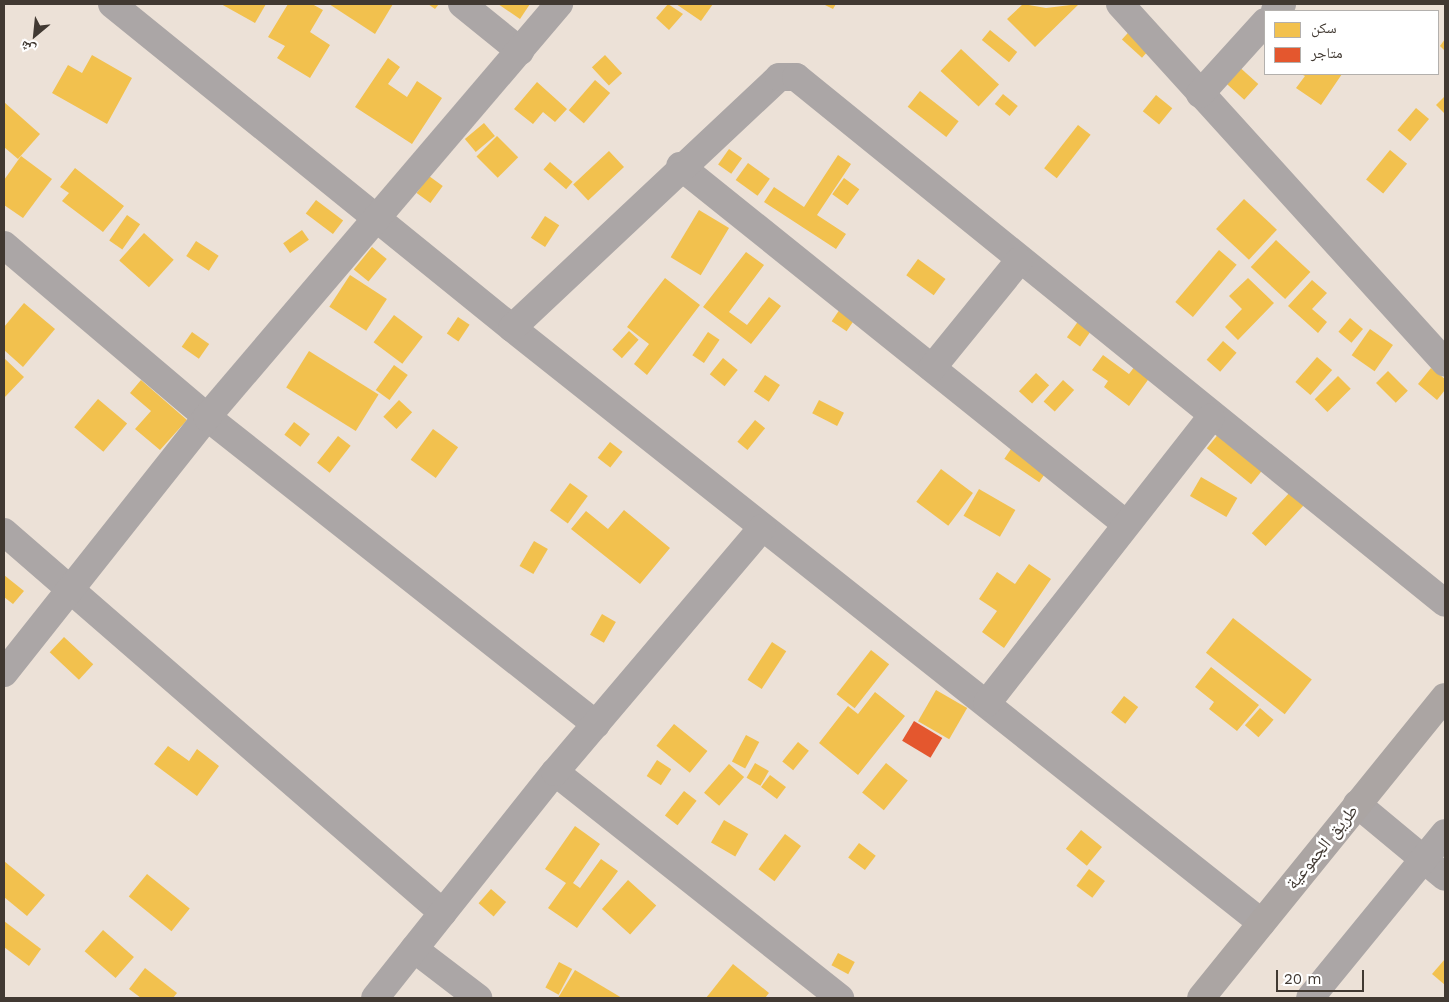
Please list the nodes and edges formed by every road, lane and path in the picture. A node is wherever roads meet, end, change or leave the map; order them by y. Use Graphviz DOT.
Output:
graph roads {
  1 [pos="112,4"];
  2 [pos="462,4"];
  3 [pos="559,4"];
  4 [pos="1120,4"];
  5 [pos="1264,23"];
  6 [pos="520,51"];
  7 [pos="1200,94"];
  8 [pos="680,166"];
  9 [pos="376,220"];
  10 [pos="4,245"];
  11 [pos="1019,261"];
  12 [pos="512,328"];
  13 [pos="1445,363"];
  14 [pos="932,368"];
  15 [pos="207,417"];
  16 [pos="1211,417"];
  17 [pos="1126,524"];
  18 [pos="762,528"];
  19 [pos="4,532"];
  20 [pos="71,589"];
  21 [pos="1445,603"];
  22 [pos="4,673"];
  23 [pos="1445,697"];
  24 [pos="986,703"];
  25 [pos="596,724"];
  26 [pos="555,772"];
  27 [pos="1357,804"];
  28 [pos="1445,833"];
  29 [pos="1435,869"];
  30 [pos="443,913"];
  31 [pos="1262,923"];
  32 [pos="414,949"];
  33 [pos="374,998"];
  34 [pos="478,998"];
  35 [pos="840,998"];
  36 [pos="1201,998"];
  37 [pos="1310,998"];
  1 -- 9 [label="street"];
  2 -- 6 [label="street"];
  3 -- 6 [label="street"];
  4 -- 7 [label="street"];
  5 -- 7 [label="street"];
  6 -- 9 [label="street"];
  7 -- 13 [label="street"];
  8 -- 11 [label="street"];
  8 -- 12 [label="street"];
  8 -- 14 [label="street"];
  9 -- 12 [label="street"];
  9 -- 15 [label="street"];
  10 -- 15 [label="street"];
  11 -- 14 [label="street"];
  11 -- 16 [label="street"];
  12 -- 18 [label="street"];
  14 -- 17 [label="street"];
  15 -- 20 [label="street"];
  15 -- 25 [label="street"];
  16 -- 17 [label="street"];
  16 -- 21 [label="street"];
  17 -- 24 [label="street"];
  18 -- 24 [label="street"];
  18 -- 25 [label="street"];
  19 -- 20 [label="street"];
  20 -- 22 [label="street"];
  20 -- 30 [label="street"];
  23 -- 27 [label="main road, طريق الجموعية"];
  24 -- 31 [label="street"];
  25 -- 26 [label="street"];
  26 -- 30 [label="street"];
  26 -- 35 [label="street"];
  27 -- 29 [label="street"];
  27 -- 31 [label="main road, طريق الجموعية"];
  28 -- 29 [label="street"];
  29 -- 37 [label="street"];
  30 -- 32 [label="street"];
  31 -- 36 [label="main road, طريق الجموعية"];
  32 -- 33 [label="street"];
  32 -- 34 [label="street"];
}
